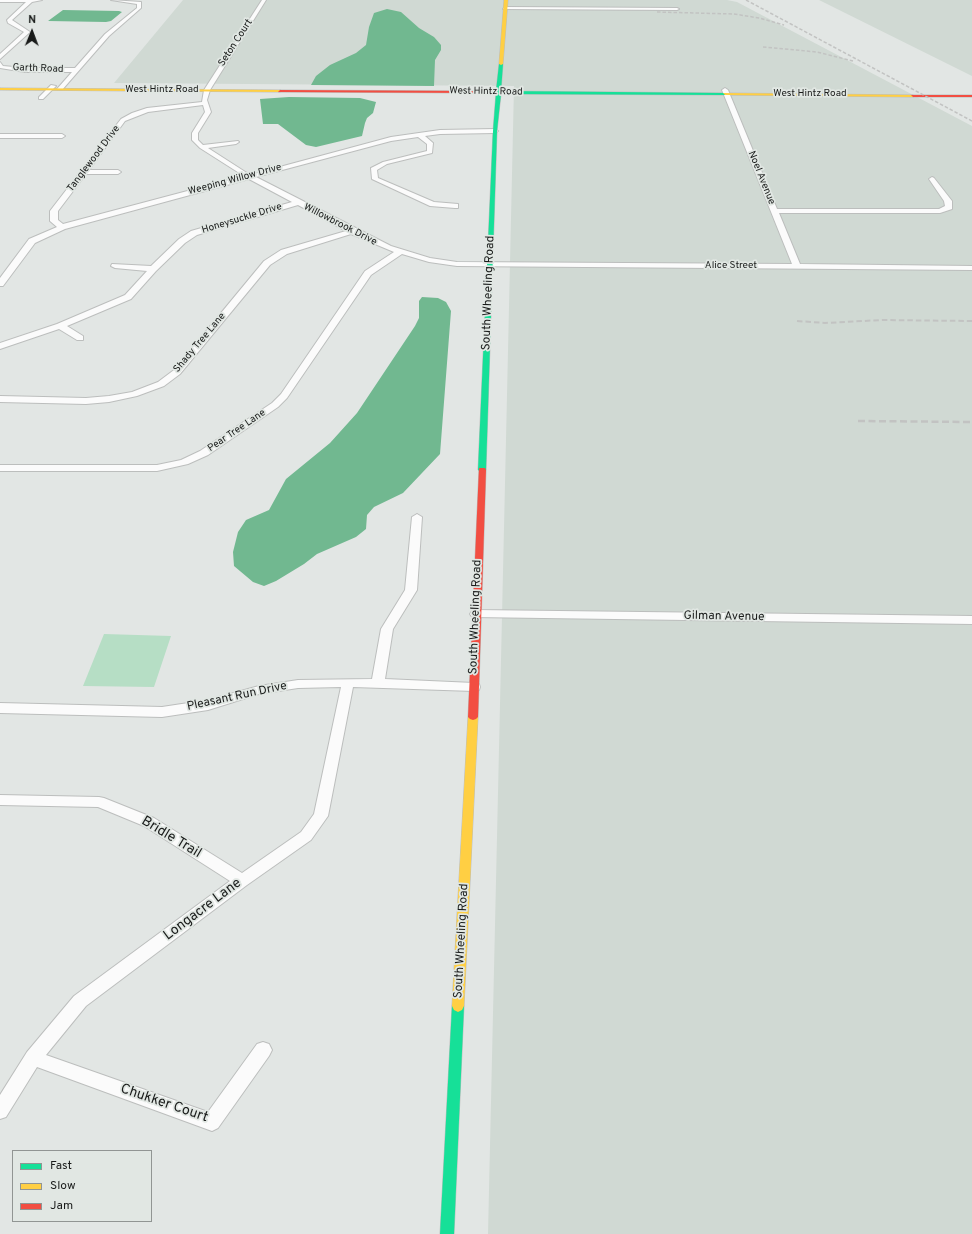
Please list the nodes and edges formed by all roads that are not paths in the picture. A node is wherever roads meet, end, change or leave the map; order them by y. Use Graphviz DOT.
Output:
graph roads {
  1 [pos="40,0"];
  2 [pos="113,0"];
  3 [pos="264,0"];
  4 [pos="0,1"];
  5 [pos="30,1"];
  6 [pos="505,4"];
  7 [pos="677,9"];
  8 [pos="1,20"];
  9 [pos="9,20"];
  10 [pos="0,46"];
  11 [pos="14,46"];
  12 [pos="0,57"];
  13 [pos="0,64"];
  14 [pos="78,70"];
  15 [pos="0,85"];
  16 [pos="57,88"];
  17 [pos="208,88"];
  18 [pos="0,89"];
  19 [pos="499,90"];
  20 [pos="726,92"];
  21 [pos="972,92"];
  22 [pos="972,96"];
  23 [pos="41,98"];
  24 [pos="205,103"];
  25 [pos="495,131"];
  26 [pos="419,135"];
  27 [pos="0,136"];
  28 [pos="8,136"];
  29 [pos="62,136"];
  30 [pos="236,142"];
  31 [pos="0,145"];
  32 [pos="202,147"];
  33 [pos="84,172"];
  34 [pos="118,172"];
  35 [pos="248,176"];
  36 [pos="932,179"];
  37 [pos="297,203"];
  38 [pos="456,206"];
  39 [pos="775,211"];
  40 [pos="62,227"];
  41 [pos="352,231"];
  42 [pos="400,252"];
  43 [pos="490,264"];
  44 [pos="115,266"];
  45 [pos="797,266"];
  46 [pos="972,268"];
  47 [pos="153,269"];
  48 [pos="0,284"];
  49 [pos="60,326"];
  50 [pos="80,338"];
  51 [pos="0,346"];
  52 [pos="0,399"];
  53 [pos="0,468"];
  54 [pos="417,517"];
  55 [pos="476,614"];
  56 [pos="972,620"];
  57 [pos="348,682"];
  58 [pos="378,683"];
  59 [pos="474,687"];
  60 [pos="0,708"];
  61 [pos="0,800"];
  62 [pos="242,881"];
  63 [pos="263,1050"];
  64 [pos="33,1058"];
  65 [pos="0,1111"];
  66 [pos="447,1234"];
  1 -- 5 [label="street"];
  2 -- 14 [label="street"];
  3 -- 17 [label="street, Seton Court"];
  4 -- 5 [label="street"];
  5 -- 9 [label="street"];
  6 -- 7 [label="street"];
  6 -- 19 [label="main road, South Wheeling Road"];
  8 -- 9 [label="street"];
  9 -- 11 [label="street, Garth Road"];
  10 -- 11 [label="street"];
  11 -- 12 [label="street, Garth Road"];
  13 -- 14 [label="street, Garth Road"];
  14 -- 16 [label="street"];
  15 -- 16 [label="main road, West Hintz Road"];
  16 -- 17 [label="main road, West Hintz Road"];
  16 -- 18 [label="main road, West Hintz Road"];
  16 -- 23 [label="street"];
  17 -- 19 [label="main road, West Hintz Road"];
  17 -- 24 [label="street"];
  19 -- 20 [label="main road, West Hintz Road"];
  19 -- 25 [label="main road, South Wheeling Road"];
  20 -- 21 [label="main road, West Hintz Road"];
  20 -- 22 [label="main road, West Hintz Road"];
  20 -- 39 [label="street, Noel Avenue"];
  24 -- 32 [label="street"];
  24 -- 33 [label="street, Tanglewood Drive"];
  25 -- 26 [label="street, Weeping Willow Drive"];
  25 -- 43 [label="main road, South Wheeling Road"];
  26 -- 35 [label="street, Weeping Willow Drive"];
  26 -- 38 [label="street"];
  27 -- 28 [label="street"];
  28 -- 29 [label="street"];
  28 -- 31 [label="street"];
  30 -- 32 [label="street"];
  32 -- 35 [label="street, Willowbrook Drive"];
  33 -- 34 [label="street"];
  33 -- 40 [label="street, Tanglewood Drive"];
  35 -- 37 [label="street, Willowbrook Drive"];
  35 -- 40 [label="street, Weeping Willow Drive"];
  36 -- 39 [label="street"];
  37 -- 41 [label="street, Willowbrook Drive"];
  37 -- 47 [label="street, Honeysuckle Drive"];
  39 -- 45 [label="street, Noel Avenue"];
  40 -- 48 [label="street, Weeping Willow Drive"];
  41 -- 42 [label="street, Willowbrook Drive"];
  41 -- 52 [label="street, Shady Tree Lane"];
  42 -- 43 [label="street, Willowbrook Drive"];
  42 -- 53 [label="street, Pear Tree Lane"];
  43 -- 45 [label="street, Alice Street"];
  43 -- 55 [label="main road, South Wheeling Road"];
  44 -- 47 [label="street"];
  45 -- 46 [label="street, Alice Street"];
  47 -- 49 [label="street, Honeysuckle Drive"];
  49 -- 50 [label="street"];
  49 -- 51 [label="street, Honeysuckle Drive"];
  54 -- 58 [label="street"];
  55 -- 56 [label="street, Gilman Avenue"];
  55 -- 59 [label="main road, South Wheeling Road"];
  57 -- 58 [label="street, Pleasant Run Drive"];
  57 -- 60 [label="street, Pleasant Run Drive"];
  57 -- 62 [label="street, Longacre Lane"];
  58 -- 59 [label="street, Pleasant Run Drive"];
  59 -- 66 [label="main road, South Wheeling Road"];
  61 -- 62 [label="street, Bridle Trail"];
  62 -- 64 [label="street, Longacre Lane"];
  63 -- 64 [label="street, Chukker Court"];
  64 -- 65 [label="street, Longacre Lane"];
}
